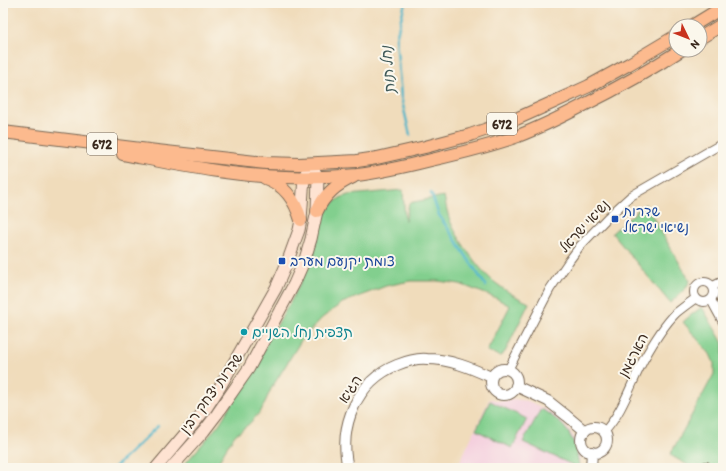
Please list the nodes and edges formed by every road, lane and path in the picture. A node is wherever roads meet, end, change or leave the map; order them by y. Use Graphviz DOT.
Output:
graph roads {
  1 [pos="723,7"];
  2 [pos="705,18"];
  3 [pos="723,24"];
  4 [pos="708,33"];
  5 [pos="668,41"];
  6 [pos="668,58"];
  7 [pos="3,132"];
  8 [pos="30,136"];
  9 [pos="723,143"];
  10 [pos="311,164"];
  11 [pos="358,174"];
  12 [pos="256,175"];
  13 [pos="304,177"];
  14 [pos="318,177"];
  15 [pos="316,211"];
  16 [pos="301,220"];
  17 [pos="723,281"];
  18 [pos="713,286"];
  19 [pos="696,298"];
  20 [pos="711,300"];
  21 [pos="723,322"];
  22 [pos="508,370"];
  23 [pos="491,377"];
  24 [pos="516,386"];
  25 [pos="585,431"];
  26 [pos="604,432"];
  27 [pos="592,452"];
  28 [pos="156,468"];
  29 [pos="170,468"];
  30 [pos="348,468"];
  31 [pos="591,468"];
  1 -- 2 [label="main road"];
  3 -- 4 [label="main road"];
  5 -- 10 [label="main road, 672"];
  6 -- 11 [label="main road, 672"];
  7 -- 8 [label="main road, 672"];
  8 -- 10 [label="main road, 672"];
  8 -- 12 [label="main road, 672"];
  9 -- 22 [label="street, נשיאי ישראל"];
  10 -- 13 [label="main road, שדרות יצחק רבין"];
  10 -- 14 [label="main road"];
  11 -- 14 [label="main road, 672"];
  11 -- 15 [label="main road"];
  12 -- 13 [label="main road, 672"];
  12 -- 16 [label="main road"];
  13 -- 14 [label="main road, 672"];
  13 -- 16 [label="main road, שדרות יצחק רבין"];
  14 -- 15 [label="main road, שדרות יצחק רבין"];
  15 -- 29 [label="main road, שדרות יצחק רבין"];
  16 -- 28 [label="main road, שדרות יצחק רבין"];
  17 -- 18 [label="street"];
  18 -- 19 [label="street"];
  18 -- 20 [label="street"];
  19 -- 20 [label="street"];
  19 -- 26 [label="street, הארגמן"];
  20 -- 21 [label="street"];
  22 -- 23 [label="street"];
  22 -- 24 [label="street"];
  23 -- 24 [label="street"];
  23 -- 30 [label="street, הגיא"];
  24 -- 25 [label="street"];
  25 -- 26 [label="street"];
  25 -- 27 [label="street"];
  26 -- 27 [label="street"];
  27 -- 31 [label="street"];
}
